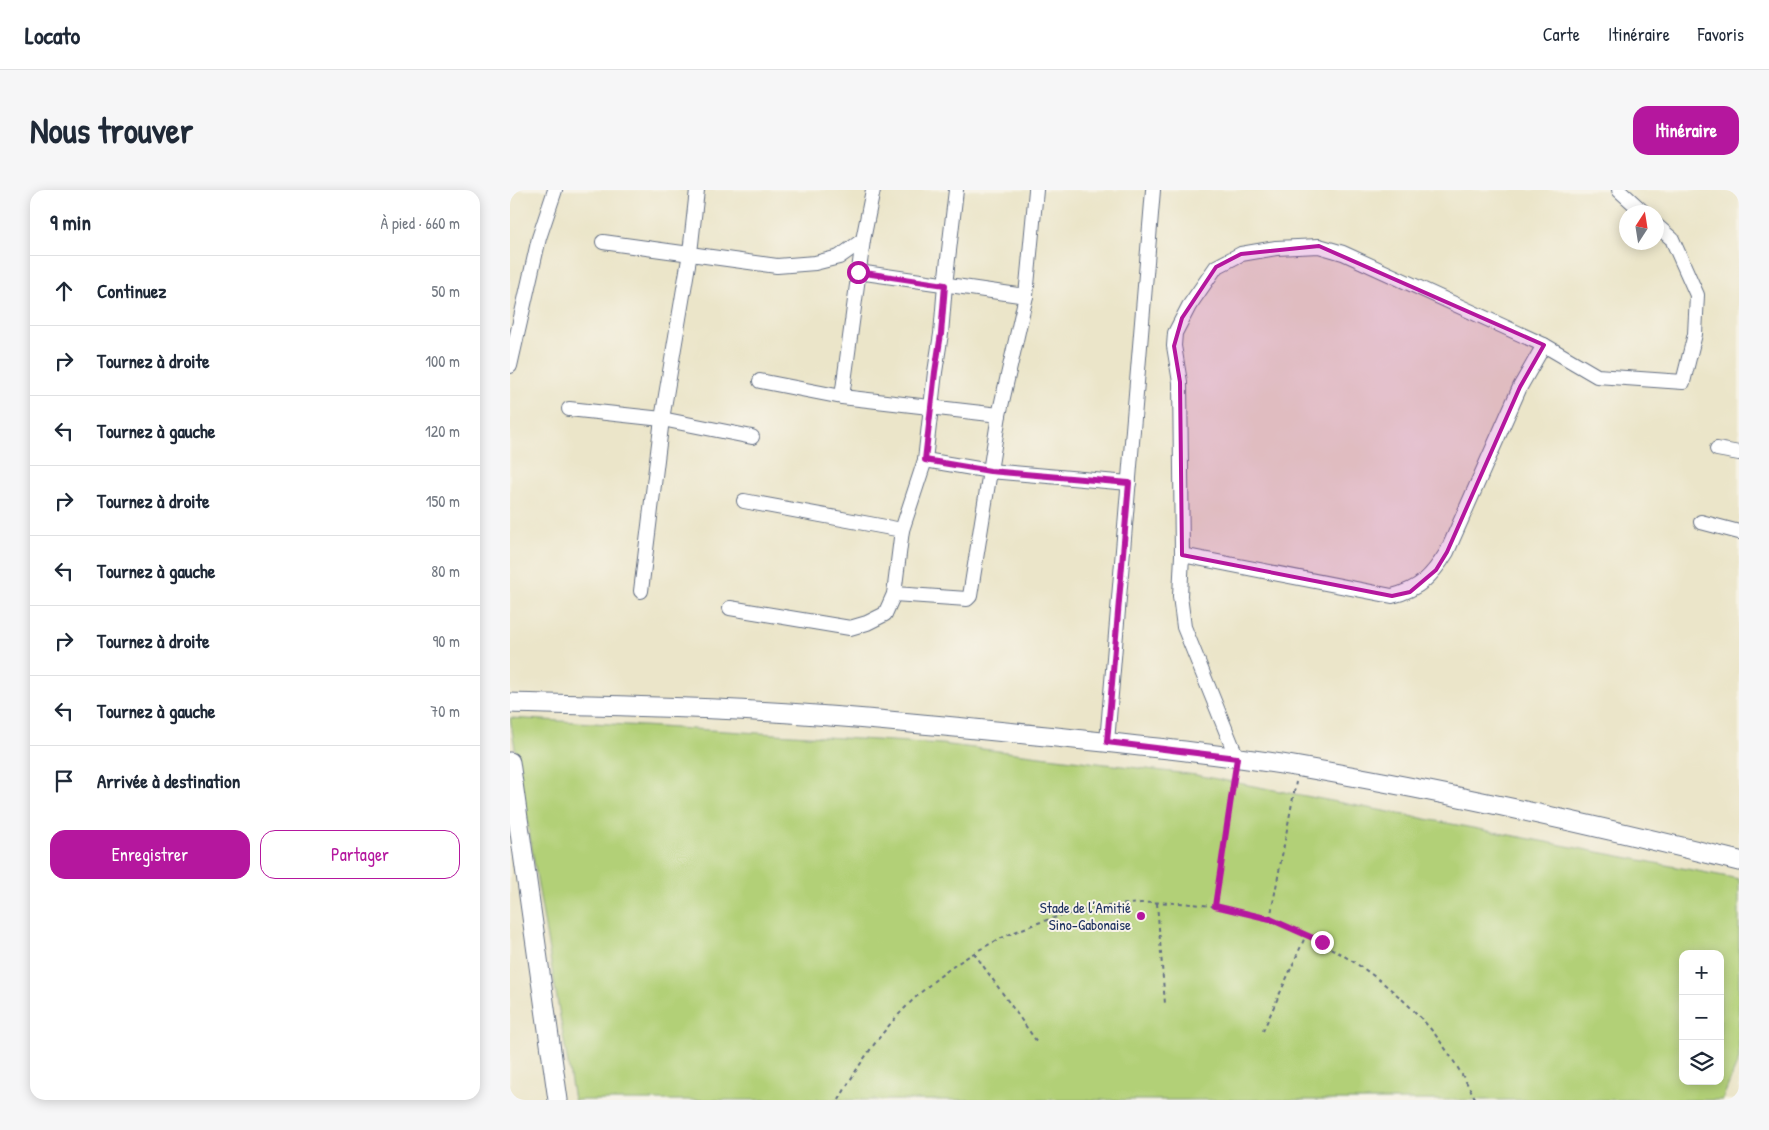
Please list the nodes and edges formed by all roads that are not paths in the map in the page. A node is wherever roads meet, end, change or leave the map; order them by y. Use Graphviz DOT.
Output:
graph roads {
  1 [pos="555,190"];
  2 [pos="697,190"];
  3 [pos="873,190"];
  4 [pos="956,190"];
  5 [pos="1036,190"];
  6 [pos="1153,190"];
  7 [pos="1619,190"];
  8 [pos="1636,205"];
  9 [pos="1664,232"];
  10 [pos="863,240"];
  11 [pos="604,242"];
  12 [pos="690,253"];
  13 [pos="858,272"];
  14 [pos="945,285"];
  15 [pos="1026,296"];
  16 [pos="1544,345"];
  17 [pos="510,366"];
  18 [pos="760,381"];
  19 [pos="842,397"];
  20 [pos="932,406"];
  21 [pos="569,409"];
  22 [pos="999,415"];
  23 [pos="662,419"];
  24 [pos="752,437"];
  25 [pos="1717,448"];
  26 [pos="1739,453"];
  27 [pos="925,460"];
  28 [pos="990,471"];
  29 [pos="1129,483"];
  30 [pos="744,501"];
  31 [pos="1701,522"];
  32 [pos="902,530"];
  33 [pos="1739,532"];
  34 [pos="1182,555"];
  35 [pos="641,591"];
  36 [pos="894,594"];
  37 [pos="730,608"];
  38 [pos="510,703"];
  39 [pos="1107,742"];
  40 [pos="1237,758"];
  41 [pos="510,762"];
  42 [pos="1739,861"];
  43 [pos="558,1100"];
  1 -- 17 [label="street"];
  2 -- 12 [label="street"];
  3 -- 10 [label="street"];
  4 -- 14 [label="street"];
  5 -- 15 [label="street"];
  6 -- 29 [label="street"];
  7 -- 8 [label="street"];
  9 -- 16 [label="street"];
  10 -- 12 [label="street"];
  10 -- 13 [label="street"];
  11 -- 12 [label="street"];
  12 -- 23 [label="street"];
  13 -- 14 [label="street"];
  13 -- 19 [label="street"];
  14 -- 15 [label="street"];
  14 -- 20 [label="street"];
  15 -- 22 [label="street"];
  16 -- 34 [label="street"];
  16 -- 34 [label="street"];
  18 -- 19 [label="street"];
  19 -- 20 [label="street"];
  20 -- 22 [label="street"];
  20 -- 27 [label="street"];
  21 -- 23 [label="street"];
  22 -- 28 [label="street"];
  23 -- 24 [label="street"];
  23 -- 35 [label="street"];
  25 -- 26 [label="street"];
  27 -- 28 [label="street"];
  27 -- 32 [label="street"];
  28 -- 29 [label="street"];
  28 -- 36 [label="street"];
  29 -- 39 [label="street"];
  30 -- 32 [label="street"];
  31 -- 33 [label="street"];
  32 -- 36 [label="street"];
  34 -- 40 [label="street"];
  36 -- 37 [label="street"];
  38 -- 39 [label="main road"];
  39 -- 40 [label="main road"];
  40 -- 42 [label="main road"];
  41 -- 43 [label="main road"];
}
